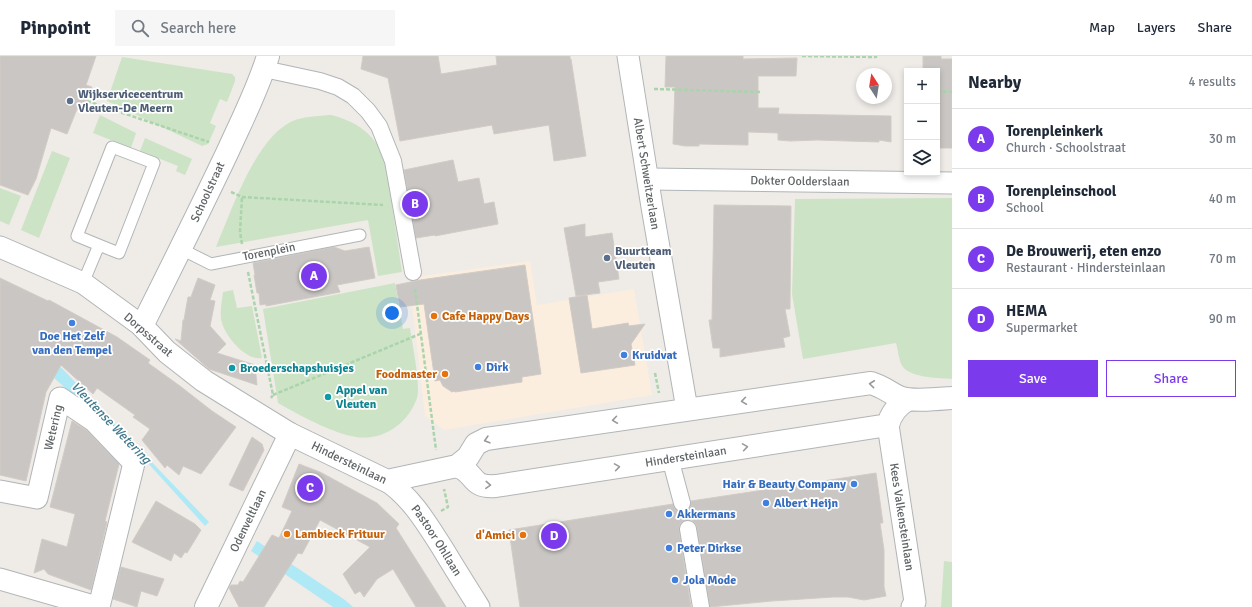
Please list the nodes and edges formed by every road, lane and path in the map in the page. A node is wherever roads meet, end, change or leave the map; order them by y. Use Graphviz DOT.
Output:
graph roads {
  1 [pos="628,56"];
  2 [pos="802,56"];
  3 [pos="876,56"];
  4 [pos="266,62"];
  5 [pos="633,88"];
  6 [pos="940,91"];
  7 [pos="761,92"];
  8 [pos="952,92"];
  9 [pos="648,179"];
  10 [pos="952,184"];
  11 [pos="242,197"];
  12 [pos="360,235"];
  13 [pos="99,245"];
  14 [pos="0,247"];
  15 [pos="181,249"];
  16 [pos="245,257"];
  17 [pos="413,272"];
  18 [pos="83,284"];
  19 [pos="142,326"];
  20 [pos="420,334"];
  21 [pos="273,395"];
  22 [pos="952,398"];
  23 [pos="907,400"];
  24 [pos="687,409"];
  25 [pos="259,415"];
  26 [pos="888,425"];
  27 [pos="290,434"];
  28 [pos="670,458"];
  29 [pos="448,468"];
  30 [pos="387,481"];
  31 [pos="0,491"];
  32 [pos="682,503"];
  33 [pos="425,520"];
  34 [pos="688,529"];
  35 [pos="0,579"];
  36 [pos="98,607"];
  37 [pos="206,607"];
  38 [pos="479,607"];
  39 [pos="701,607"];
  40 [pos="912,607"];
  1 -- 5 [label="street, Albert Schweitzerlaan"];
  2 -- 3 [label="path"];
  4 -- 15 [label="street, Schoolstraat"];
  4 -- 17 [label="street"];
  5 -- 7 [label="path"];
  5 -- 9 [label="street, Albert Schweitzerlaan"];
  6 -- 8 [label="path"];
  9 -- 10 [label="street, Dokter Oolderslaan"];
  9 -- 24 [label="street, Albert Schweitzerlaan"];
  11 -- 16 [label="path"];
  12 -- 16 [label="lane, Torenplein"];
  13 -- 13 [label="lane"];
  13 -- 18 [label="lane"];
  14 -- 18 [label="street, Dorpsstraat"];
  15 -- 16 [label="lane, Torenplein"];
  15 -- 19 [label="street, Schoolstraat"];
  16 -- 21 [label="path"];
  17 -- 20 [label="path"];
  18 -- 19 [label="street, Dorpsstraat"];
  19 -- 25 [label="street, Dorpsstraat"];
  20 -- 21 [label="path"];
  20 -- 29 [label="path"];
  21 -- 25 [label="path"];
  22 -- 23 [label="street"];
  23 -- 24 [label="street, one-way"];
  23 -- 26 [label="street"];
  24 -- 29 [label="street, one-way"];
  25 -- 27 [label="street, Dorpsstraat"];
  28 -- 26 [label="street, Hindersteinlaan, one-way"];
  26 -- 40 [label="street, Kees Valkensteinlaan"];
  27 -- 30 [label="street, Hindersteinlaan"];
  27 -- 37 [label="street, Odenveltlaan"];
  29 -- 28 [label="street, Hindersteinlaan, one-way"];
  28 -- 32 [label="street"];
  29 -- 30 [label="street, Hindersteinlaan"];
  29 -- 33 [label="path"];
  30 -- 33 [label="street, Pastoor Ohllaan"];
  31 -- 36 [label="street, Wetering"];
  33 -- 38 [label="street, Pastoor Ohllaan"];
  34 -- 39 [label="street"];
  35 -- 36 [label="street"];
}
